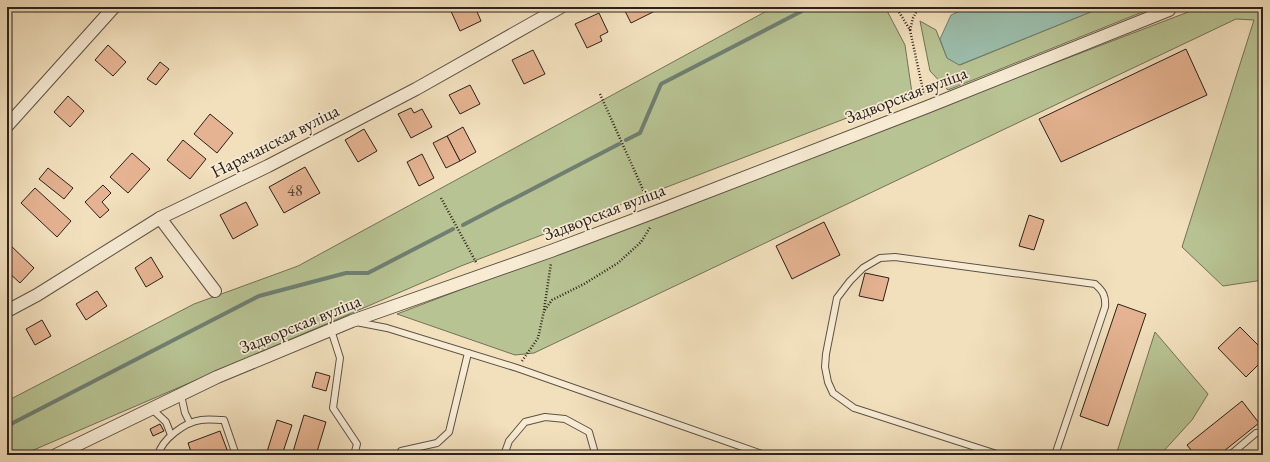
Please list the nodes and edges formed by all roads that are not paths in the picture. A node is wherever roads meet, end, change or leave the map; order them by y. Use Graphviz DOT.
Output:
graph roads {
  1 [pos="114,7"];
  2 [pos="561,7"];
  3 [pos="1169,8"];
  4 [pos="7,126"];
  5 [pos="160,218"];
  6 [pos="215,291"];
  7 [pos="7,311"];
  8 [pos="352,321"];
  9 [pos="331,330"];
  10 [pos="468,353"];
  11 [pos="181,395"];
  12 [pos="152,409"];
  13 [pos="190,424"];
  14 [pos="1263,432"];
  15 [pos="171,435"];
  16 [pos="56,455"];
  17 [pos="158,455"];
  18 [pos="236,455"];
  19 [pos="354,455"];
  20 [pos="399,455"];
  21 [pos="504,455"];
  22 [pos="598,455"];
  23 [pos="765,455"];
  24 [pos="1000,455"];
  25 [pos="1055,455"];
  26 [pos="1230,455"];
  1 -- 4 [label="street"];
  2 -- 5 [label="street, Нарачанская вуліца"];
  3 -- 8 [label="street, Задворская вуліца"];
  5 -- 6 [label="street"];
  5 -- 7 [label="street, Нарачанская вуліца"];
  8 -- 9 [label="street, Задворская вуліца"];
  8 -- 10 [label="lane"];
  9 -- 11 [label="street, Задворская вуліца"];
  9 -- 19 [label="lane"];
  10 -- 20 [label="lane"];
  10 -- 23 [label="lane"];
  11 -- 12 [label="street, Задворская вуліца"];
  11 -- 13 [label="lane"];
  12 -- 15 [label="lane"];
  12 -- 16 [label="street, Задворская вуліца"];
  13 -- 15 [label="lane"];
  13 -- 18 [label="lane"];
  14 -- 26 [label="lane"];
  15 -- 17 [label="lane"];
  21 -- 22 [label="lane"];
  24 -- 25 [label="lane"];
}
